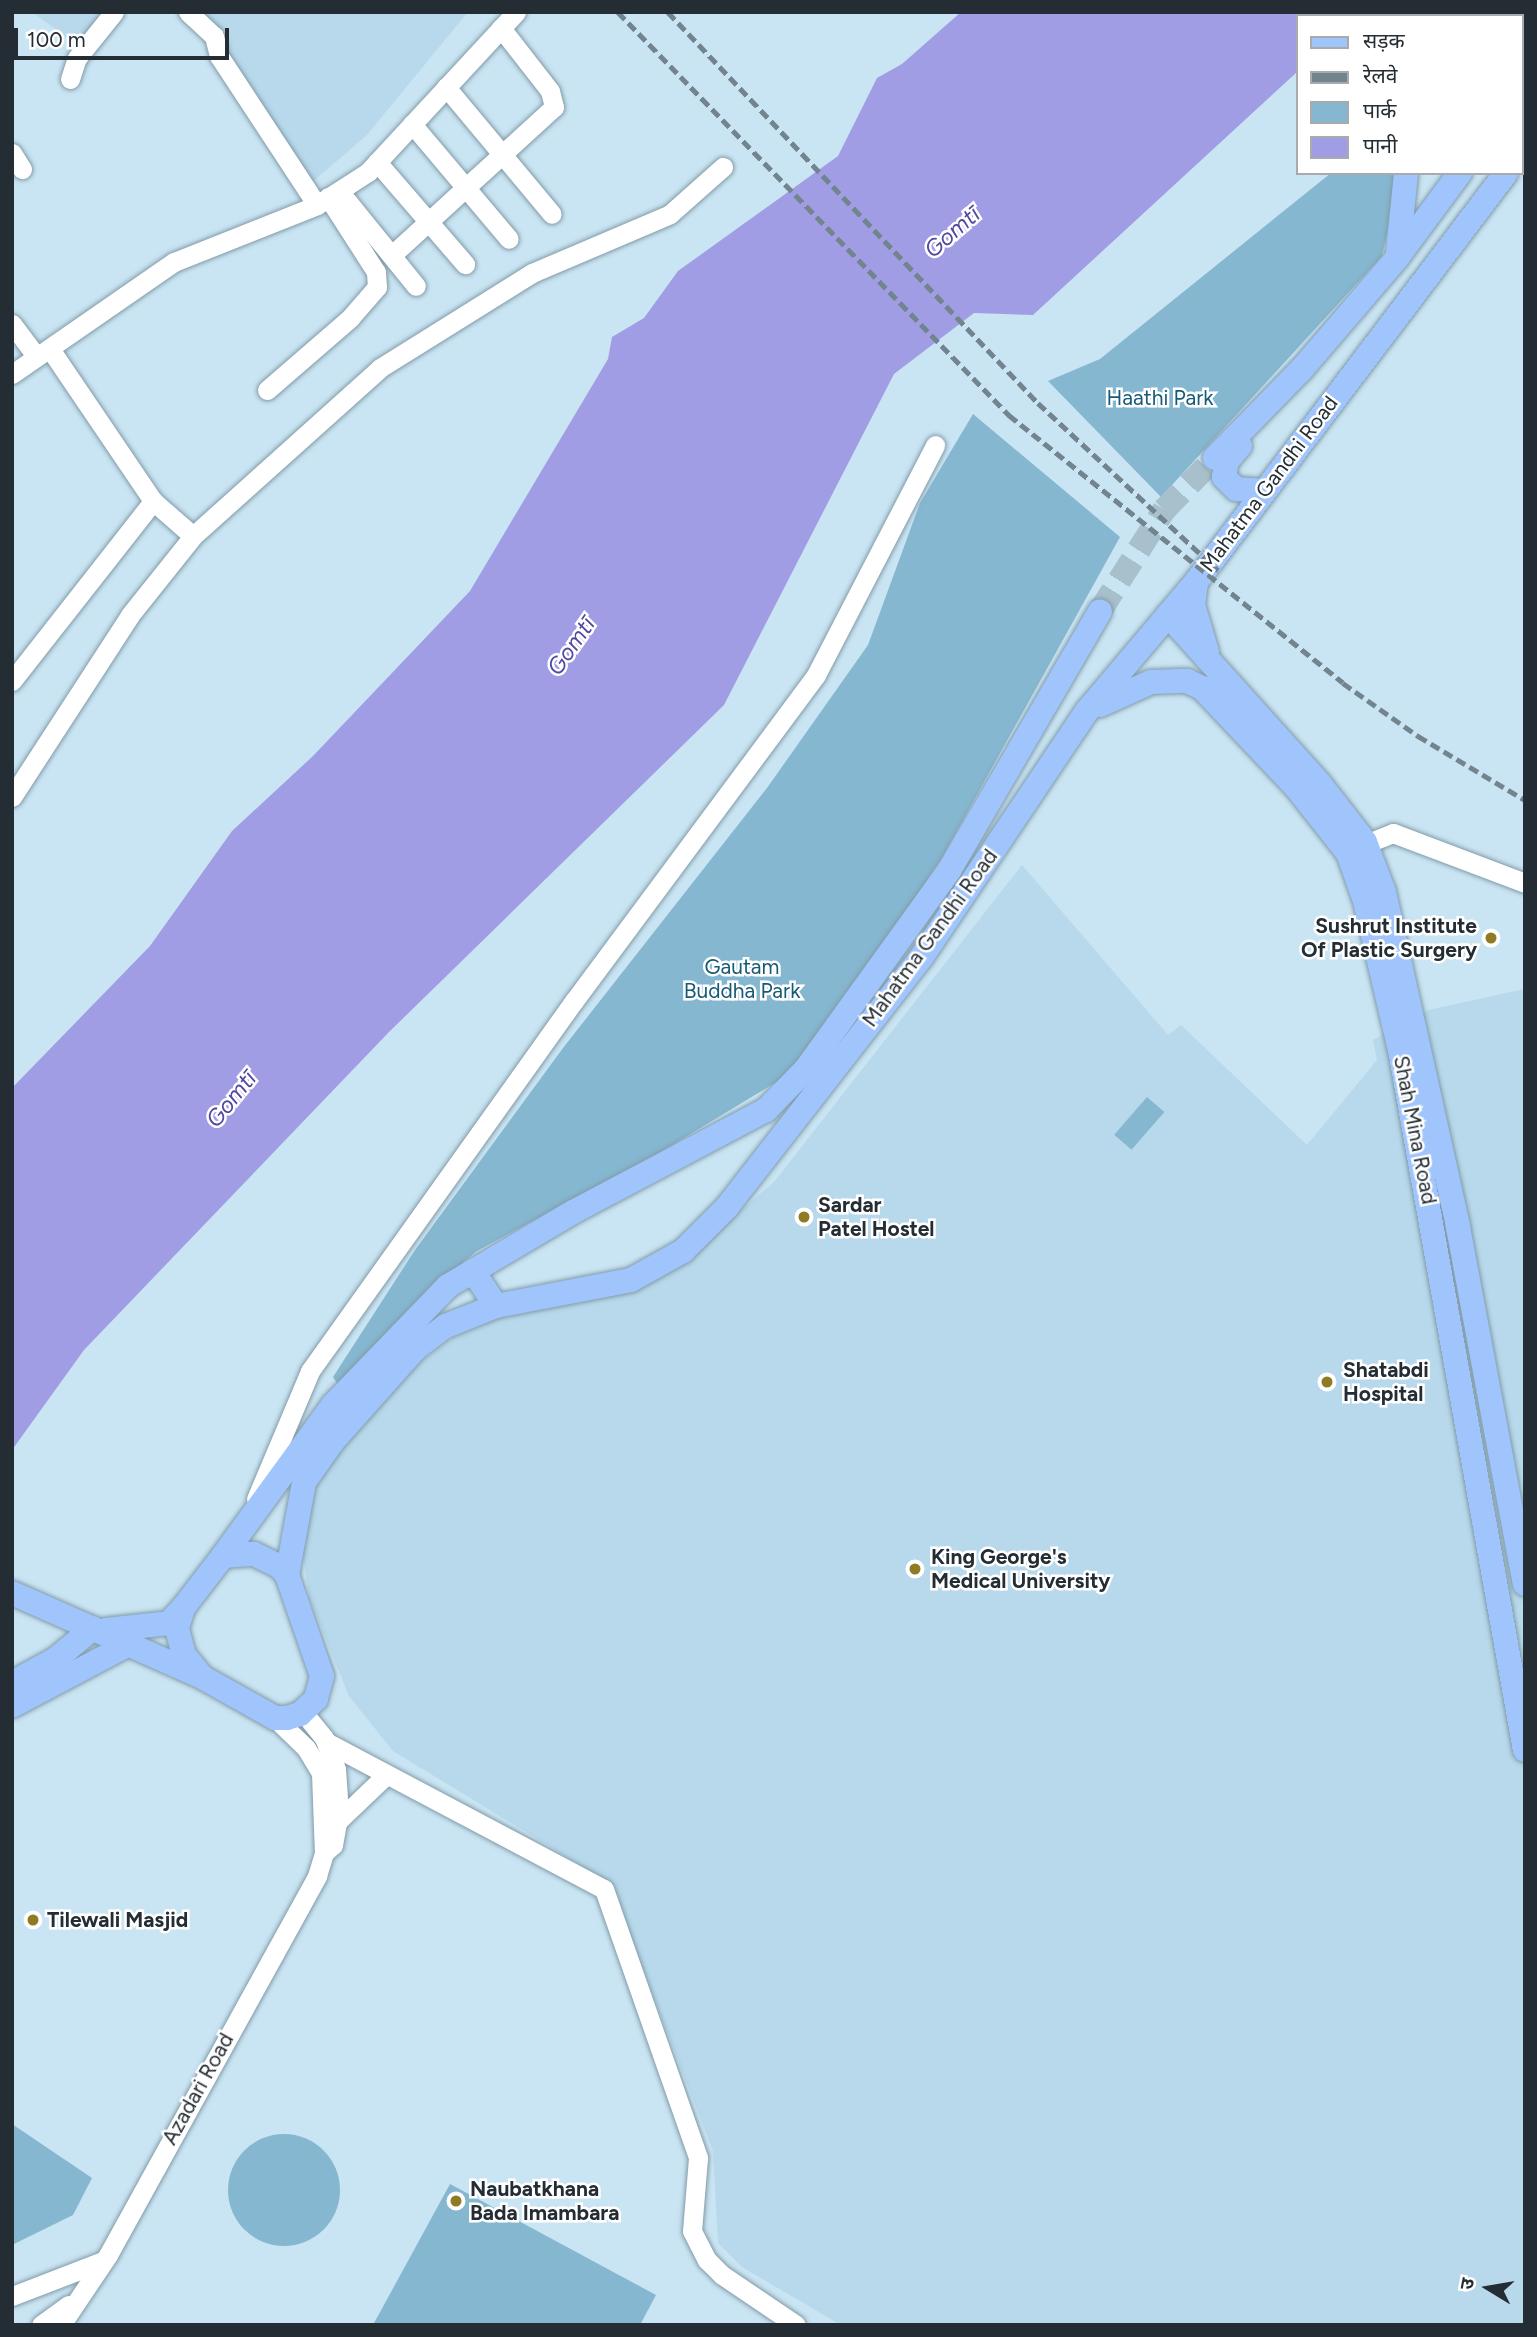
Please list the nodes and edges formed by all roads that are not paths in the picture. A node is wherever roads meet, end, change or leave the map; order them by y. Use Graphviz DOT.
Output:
graph roads {
  1 [pos="114,12"];
  2 [pos="188,12"];
  3 [pos="516,12"];
  4 [pos="500,28"];
  5 [pos="70,79"];
  6 [pos="446,87"];
  7 [pos="412,124"];
  8 [pos="502,155"];
  9 [pos="377,162"];
  10 [pos="723,167"];
  11 [pos="1406,175"];
  12 [pos="1454,176"];
  13 [pos="1497,177"];
  14 [pos="466,187"];
  15 [pos="328,198"];
  16 [pos="1482,204"];
  17 [pos="552,214"];
  18 [pos="430,220"];
  19 [pos="509,239"];
  20 [pos="393,254"];
  21 [pos="1397,258"];
  22 [pos="466,264"];
  23 [pos="416,286"];
  24 [pos="12,324"];
  25 [pos="43,353"];
  26 [pos="12,374"];
  27 [pos="267,390"];
  28 [pos="1263,409"];
  29 [pos="935,445"];
  30 [pos="1215,458"];
  31 [pos="1262,491"];
  32 [pos="153,501"];
  33 [pos="193,536"];
  34 [pos="1196,582"];
  35 [pos="1100,611"];
  36 [pos="1168,615"];
  37 [pos="1209,659"];
  38 [pos="12,681"];
  39 [pos="1087,712"];
  40 [pos="12,797"];
  41 [pos="1356,847"];
  42 [pos="1525,883"];
  43 [pos="766,1110"];
  44 [pos="789,1128"];
  45 [pos="473,1271"];
  46 [pos="496,1306"];
  47 [pos="1474,1318"];
  48 [pos="1447,1323"];
  49 [pos="248,1520"];
  50 [pos="1516,1539"];
  51 [pos="1488,1544"];
  52 [pos="223,1556"];
  53 [pos="287,1575"];
  54 [pos="1525,1584"];
  55 [pos="21,1598"];
  56 [pos="183,1608"];
  57 [pos="96,1629"];
  58 [pos="129,1644"];
  59 [pos="202,1677"];
  60 [pos="12,1683"];
  61 [pos="1519,1686"];
  62 [pos="12,1706"];
  63 [pos="303,1712"];
  64 [pos="275,1718"];
  65 [pos="326,1742"];
  66 [pos="1525,1750"];
  67 [pos="386,1775"];
  68 [pos="338,1821"];
  69 [pos="324,1853"];
  70 [pos="103,2261"];
  71 [pos="12,2296"];
  72 [pos="81,2296"];
  73 [pos="41,2325"];
  74 [pos="61,2325"];
  75 [pos="79,2325"];
  76 [pos="796,2325"];
  1 -- 5 [label="street"];
  2 -- 15 [label="street"];
  3 -- 4 [label="street"];
  4 -- 6 [label="street"];
  4 -- 8 [label="street"];
  6 -- 7 [label="street"];
  6 -- 8 [label="street"];
  7 -- 9 [label="street"];
  7 -- 14 [label="street"];
  8 -- 14 [label="street"];
  8 -- 17 [label="street"];
  9 -- 15 [label="street"];
  9 -- 18 [label="street"];
  10 -- 33 [label="street"];
  11 -- 21 [label="main road"];
  12 -- 16 [label="main road"];
  12 -- 21 [label="main road, Mahatma Gandhi Road"];
  13 -- 16 [label="main road, Mahatma Gandhi Road"];
  14 -- 18 [label="street"];
  14 -- 19 [label="street"];
  15 -- 20 [label="street"];
  15 -- 25 [label="street"];
  15 -- 27 [label="street"];
  16 -- 31 [label="main road, Mahatma Gandhi Road"];
  18 -- 20 [label="street"];
  18 -- 22 [label="street"];
  20 -- 23 [label="street"];
  21 -- 28 [label="main road, Mahatma Gandhi Road"];
  24 -- 25 [label="street"];
  25 -- 26 [label="street"];
  25 -- 32 [label="street"];
  28 -- 30 [label="main road, Mahatma Gandhi Road"];
  28 -- 31 [label="main road"];
  29 -- 49 [label="street"];
  31 -- 34 [label="main road, Mahatma Gandhi Road"];
  32 -- 33 [label="street"];
  32 -- 38 [label="street"];
  33 -- 40 [label="street"];
  34 -- 36 [label="main road, Mahatma Gandhi Road"];
  34 -- 37 [label="main road"];
  35 -- 43 [label="main road, Mahatma Gandhi Road"];
  36 -- 37 [label="main road, Shah Mina Road"];
  36 -- 39 [label="main road, Mahatma Gandhi Road"];
  37 -- 41 [label="main road, Shah Mina Road"];
  39 -- 41 [label="main road, Shah Mina Road"];
  39 -- 44 [label="main road, Mahatma Gandhi Road"];
  41 -- 42 [label="street"];
  41 -- 47 [label="main road, Shah Mina Road"];
  41 -- 48 [label="main road, Shah Mina Road"];
  43 -- 44 [label="main road"];
  43 -- 45 [label="main road, Mahatma Gandhi Road"];
  44 -- 46 [label="main road, Mahatma Gandhi Road"];
  45 -- 46 [label="main road"];
  45 -- 49 [label="main road, Mahatma Gandhi Road"];
  46 -- 53 [label="main road, Mahatma Gandhi Road"];
  47 -- 48 [label="main road"];
  47 -- 50 [label="main road, Shah Mina Road"];
  48 -- 51 [label="main road, Shah Mina Road"];
  49 -- 52 [label="main road, Mahatma Gandhi Road"];
  50 -- 51 [label="main road"];
  50 -- 54 [label="main road, Shah Mina Road"];
  51 -- 61 [label="main road, Shah Mina Road"];
  52 -- 53 [label="main road"];
  52 -- 56 [label="main road"];
  53 -- 63 [label="main road"];
  55 -- 57 [label="main road"];
  56 -- 57 [label="main road"];
  56 -- 59 [label="main road"];
  57 -- 58 [label="main road"];
  57 -- 60 [label="main road"];
  58 -- 59 [label="main road"];
  58 -- 62 [label="main road"];
  59 -- 64 [label="main road"];
  61 -- 66 [label="main road, Shah Mina Road"];
  63 -- 64 [label="main road"];
  63 -- 65 [label="street"];
  64 -- 69 [label="street"];
  65 -- 67 [label="street"];
  65 -- 68 [label="street"];
  67 -- 68 [label="street"];
  67 -- 76 [label="street"];
  68 -- 69 [label="street, Azadari Road"];
  69 -- 70 [label="street, Azadari Road"];
  70 -- 71 [label="street"];
  70 -- 72 [label="street, Azadari Road"];
  72 -- 73 [label="street"];
  72 -- 74 [label="street"];
  72 -- 75 [label="street, Azadari Road"];
}
